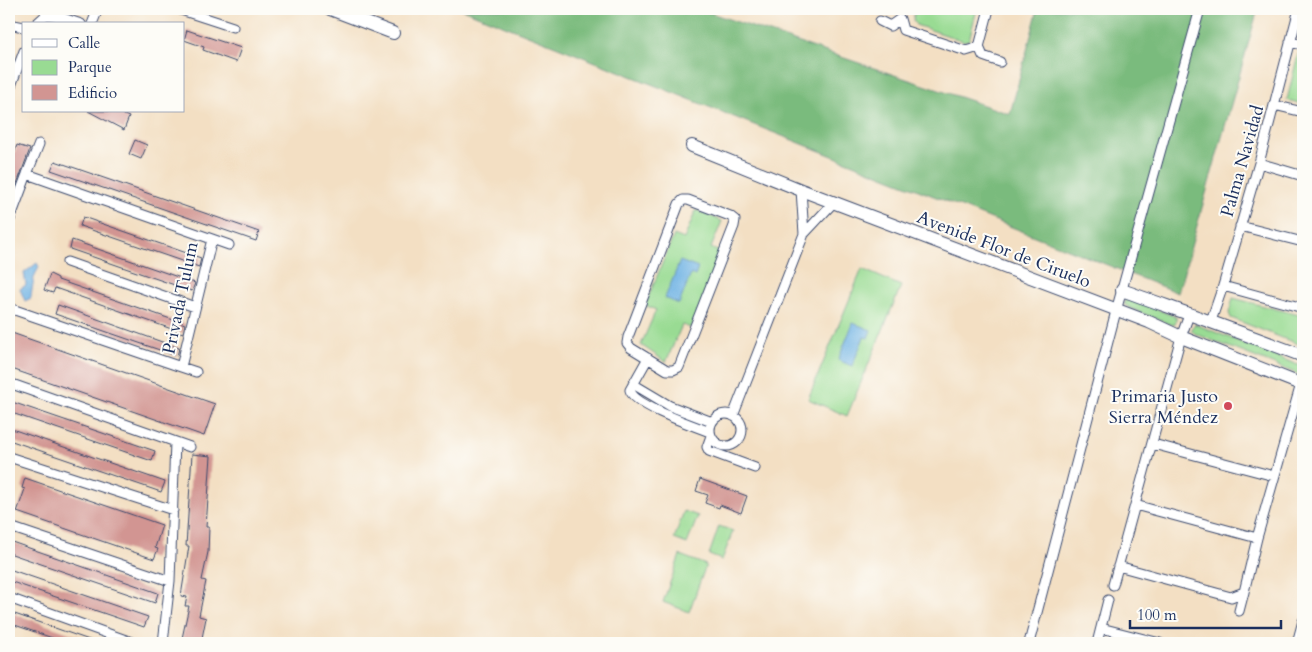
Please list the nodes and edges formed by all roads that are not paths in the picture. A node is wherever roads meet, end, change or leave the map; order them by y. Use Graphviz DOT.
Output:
graph roads {
  1 [pos="95,9"];
  2 [pos="178,9"];
  3 [pos="330,9"];
  4 [pos="902,9"];
  5 [pos="989,9"];
  6 [pos="1200,9"];
  7 [pos="1299,9"];
  8 [pos="48,12"];
  9 [pos="900,19"];
  10 [pos="880,21"];
  11 [pos="38,22"];
  12 [pos="75,22"];
  13 [pos="92,22"];
  14 [pos="9,24"];
  15 [pos="22,27"];
  16 [pos="233,28"];
  17 [pos="393,33"];
  18 [pos="1290,42"];
  19 [pos="1303,45"];
  20 [pos="979,47"];
  21 [pos="22,56"];
  22 [pos="1000,62"];
  23 [pos="9,91"];
  24 [pos="1274,105"];
  25 [pos="1303,112"];
  26 [pos="39,144"];
  27 [pos="692,146"];
  28 [pos="1259,164"];
  29 [pos="27,174"];
  30 [pos="1303,176"];
  31 [pos="801,190"];
  32 [pos="834,202"];
  33 [pos="9,222"];
  34 [pos="1240,226"];
  35 [pos="804,234"];
  36 [pos="212,239"];
  37 [pos="1303,242"];
  38 [pos="229,245"];
  39 [pos="67,262"];
  40 [pos="1224,286"];
  41 [pos="1122,290"];
  42 [pos="195,307"];
  43 [pos="9,308"];
  44 [pos="1303,308"];
  45 [pos="1116,311"];
  46 [pos="1189,315"];
  47 [pos="1211,321"];
  48 [pos="1181,337"];
  49 [pos="1303,356"];
  50 [pos="648,358"];
  51 [pos="181,367"];
  52 [pos="196,372"];
  53 [pos="9,383"];
  54 [pos="633,384"];
  55 [pos="1302,384"];
  56 [pos="733,416"];
  57 [pos="712,422"];
  58 [pos="711,434"];
  59 [pos="175,442"];
  60 [pos="1153,444"];
  61 [pos="190,447"];
  62 [pos="9,457"];
  63 [pos="755,468"];
  64 [pos="1274,476"];
  65 [pos="1135,505"];
  66 [pos="173,510"];
  67 [pos="13,528"];
  68 [pos="1257,538"];
  69 [pos="1118,566"];
  70 [pos="170,581"];
  71 [pos="1113,585"];
  72 [pos="1244,592"];
  73 [pos="9,598"];
  74 [pos="1108,600"];
  75 [pos="1240,611"];
  76 [pos="1303,621"];
  77 [pos="1101,628"];
  78 [pos="134,643"];
  79 [pos="163,643"];
  80 [pos="1029,643"];
  81 [pos="1097,643"];
  82 [pos="1160,643"];
  83 [pos="1297,643"];
  1 -- 13 [label="street"];
  2 -- 16 [label="street"];
  3 -- 17 [label="main road"];
  4 -- 9 [label="street"];
  5 -- 20 [label="street"];
  6 -- 41 [label="street"];
  7 -- 18 [label="street, Palma Navidad"];
  8 -- 11 [label="street"];
  8 -- 12 [label="street"];
  9 -- 10 [label="street"];
  9 -- 20 [label="street"];
  14 -- 15 [label="street"];
  18 -- 19 [label="street"];
  18 -- 24 [label="street, Palma Navidad"];
  20 -- 22 [label="street"];
  21 -- 23 [label="street"];
  24 -- 25 [label="street"];
  24 -- 28 [label="street, Palma Navidad"];
  26 -- 29 [label="street"];
  27 -- 31 [label="main road, Avenide Flor de Ciruelo"];
  28 -- 30 [label="street"];
  28 -- 34 [label="street, Palma Navidad"];
  29 -- 33 [label="street"];
  29 -- 36 [label="street, Privada Tulum"];
  31 -- 32 [label="main road, Avenide Flor de Ciruelo"];
  31 -- 35 [label="street"];
  32 -- 35 [label="street"];
  32 -- 45 [label="main road, Avenide Flor de Ciruelo"];
  34 -- 37 [label="street"];
  34 -- 40 [label="street, Palma Navidad"];
  35 -- 56 [label="street"];
  36 -- 38 [label="street"];
  36 -- 42 [label="street, Privada Tulum"];
  39 -- 42 [label="street"];
  40 -- 44 [label="street"];
  40 -- 47 [label="street, Palma Navidad"];
  41 -- 45 [label="street"];
  41 -- 46 [label="main road"];
  42 -- 51 [label="street, Privada Tulum"];
  43 -- 51 [label="street, Privada Tulum"];
  45 -- 48 [label="main road, Avenide Flor de Ciruelo"];
  45 -- 80 [label="street"];
  46 -- 47 [label="main road"];
  46 -- 48 [label="street"];
  47 -- 49 [label="main road"];
  48 -- 55 [label="main road, Avenide Flor de Ciruelo"];
  48 -- 60 [label="street"];
  50 -- 50 [label="street"];
  50 -- 54 [label="street"];
  51 -- 52 [label="street"];
  53 -- 59 [label="street"];
  54 -- 57 [label="street"];
  54 -- 58 [label="street"];
  55 -- 64 [label="street"];
  56 -- 57 [label="street"];
  56 -- 58 [label="street"];
  57 -- 58 [label="street"];
  58 -- 63 [label="street"];
  59 -- 61 [label="street"];
  59 -- 66 [label="street"];
  60 -- 64 [label="street"];
  60 -- 65 [label="street"];
  62 -- 66 [label="street"];
  64 -- 68 [label="street"];
  65 -- 68 [label="street"];
  65 -- 69 [label="street"];
  66 -- 70 [label="street"];
  67 -- 70 [label="street"];
  68 -- 72 [label="street"];
  69 -- 71 [label="street"];
  69 -- 72 [label="street"];
  70 -- 79 [label="street"];
  72 -- 75 [label="street"];
  73 -- 78 [label="street"];
  74 -- 77 [label="street"];
  76 -- 83 [label="street"];
  77 -- 81 [label="street"];
  77 -- 82 [label="street"];
}
